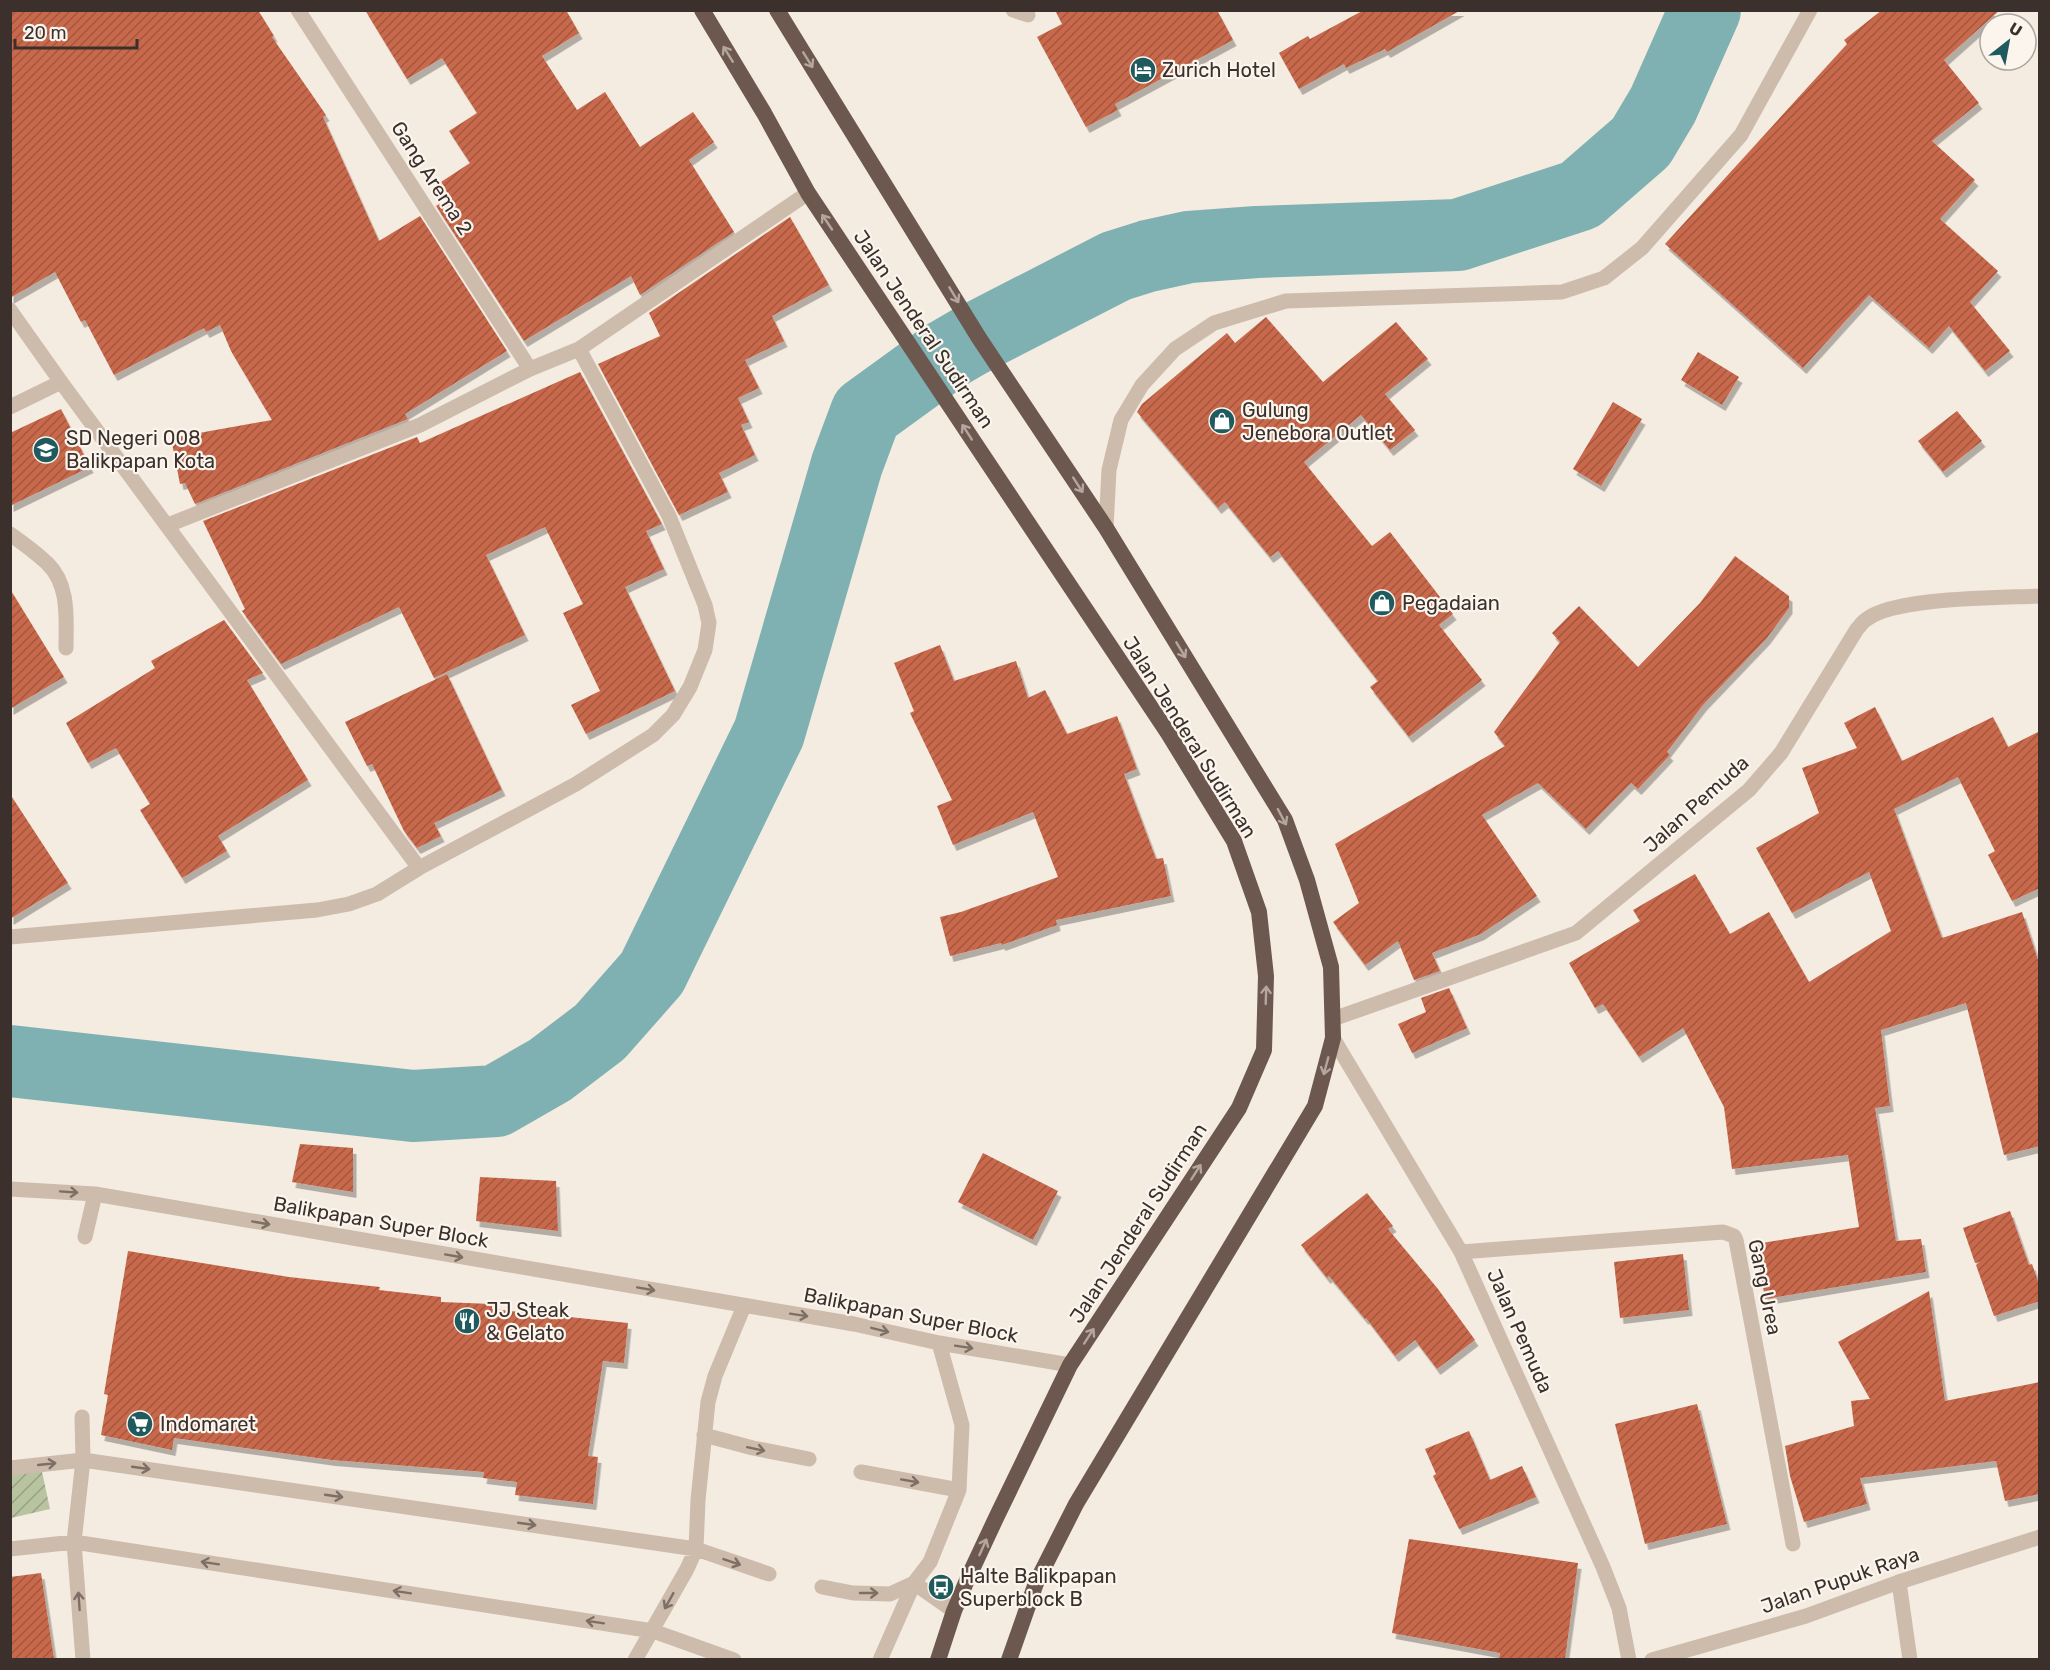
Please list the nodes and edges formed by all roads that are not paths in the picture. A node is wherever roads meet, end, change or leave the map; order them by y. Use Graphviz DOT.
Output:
graph roads {
  1 [pos="298,10"];
  2 [pos="702,10"];
  3 [pos="777,10"];
  4 [pos="1810,10"];
  5 [pos="808,193"];
  6 [pos="10,310"];
  7 [pos="579,349"];
  8 [pos="530,369"];
  9 [pos="61,382"];
  10 [pos="10,407"];
  11 [pos="168,525"];
  12 [pos="1106,528"];
  13 [pos="10,534"];
  14 [pos="2040,596"];
  15 [pos="66,648"];
  16 [pos="420,868"];
  17 [pos="10,937"];
  18 [pos="1333,1019"];
  19 [pos="1333,1038"];
  20 [pos="10,1189"];
  21 [pos="95,1194"];
  22 [pos="85,1238"];
  23 [pos="1461,1252"];
  24 [pos="744,1306"];
  25 [pos="939,1344"];
  26 [pos="1070,1365"];
  27 [pos="82,1417"];
  28 [pos="704,1435"];
  29 [pos="809,1459"];
  30 [pos="83,1460"];
  31 [pos="10,1468"];
  32 [pos="861,1472"];
  33 [pos="959,1490"];
  34 [pos="2040,1537"];
  35 [pos="74,1542"];
  36 [pos="1793,1544"];
  37 [pos="10,1549"];
  38 [pos="696,1549"];
  39 [pos="769,1574"];
  40 [pos="1899,1582"];
  41 [pos="914,1583"];
  42 [pos="822,1587"];
  43 [pos="954,1611"];
  44 [pos="653,1631"];
  45 [pos="83,1659"];
  46 [pos="635,1659"];
  47 [pos="734,1659"];
  48 [pos="880,1659"];
  49 [pos="938,1659"];
  50 [pos="1009,1659"];
  51 [pos="1629,1659"];
  52 [pos="1652,1659"];
  53 [pos="1910,1659"];
  1 -- 8 [label="street, Gang Arema 2"];
  5 -- 2 [label="highway, Jalan Jenderal Sudirman, one-way"];
  3 -- 12 [label="highway, Jalan Jenderal Sudirman, one-way"];
  4 -- 12 [label="street"];
  5 -- 7 [label="street"];
  26 -- 5 [label="highway, Jalan Jenderal Sudirman, one-way"];
  6 -- 9 [label="street"];
  7 -- 8 [label="street"];
  7 -- 16 [label="street"];
  8 -- 11 [label="street"];
  9 -- 10 [label="street"];
  9 -- 11 [label="street"];
  11 -- 16 [label="street"];
  12 -- 18 [label="highway, Jalan Jenderal Sudirman, one-way"];
  13 -- 15 [label="street"];
  14 -- 18 [label="street, Jalan Pemuda"];
  16 -- 17 [label="street"];
  18 -- 19 [label="highway, Jalan Jenderal Sudirman"];
  19 -- 23 [label="street, Jalan Pemuda"];
  19 -- 50 [label="highway, Jalan Jenderal Sudirman, one-way"];
  20 -- 21 [label="street, Balikpapan Super Block, one-way"];
  21 -- 22 [label="street"];
  21 -- 24 [label="street, Balikpapan Super Block, one-way"];
  23 -- 36 [label="street, Gang Urea"];
  23 -- 51 [label="street, Jalan Pemuda"];
  24 -- 25 [label="street, Balikpapan Super Block, one-way"];
  24 -- 28 [label="street"];
  25 -- 26 [label="street, Balikpapan Super Block, one-way"];
  25 -- 33 [label="street"];
  43 -- 26 [label="highway, Jalan Jenderal Sudirman, one-way"];
  27 -- 30 [label="street"];
  28 -- 29 [label="street, one-way"];
  28 -- 38 [label="street"];
  31 -- 30 [label="street, one-way"];
  30 -- 35 [label="street"];
  30 -- 38 [label="street, one-way"];
  32 -- 33 [label="street, one-way"];
  33 -- 41 [label="street"];
  34 -- 40 [label="street, Jalan Pupuk Raya"];
  35 -- 37 [label="street"];
  44 -- 35 [label="street, one-way"];
  45 -- 35 [label="street, one-way"];
  38 -- 39 [label="street, one-way"];
  38 -- 44 [label="street, one-way"];
  40 -- 52 [label="street, Jalan Pupuk Raya"];
  40 -- 53 [label="street"];
  42 -- 41 [label="street, one-way"];
  41 -- 43 [label="street"];
  41 -- 48 [label="street"];
  43 -- 49 [label="highway, Jalan Jenderal Sudirman"];
  44 -- 46 [label="street"];
  44 -- 47 [label="street"];
}
